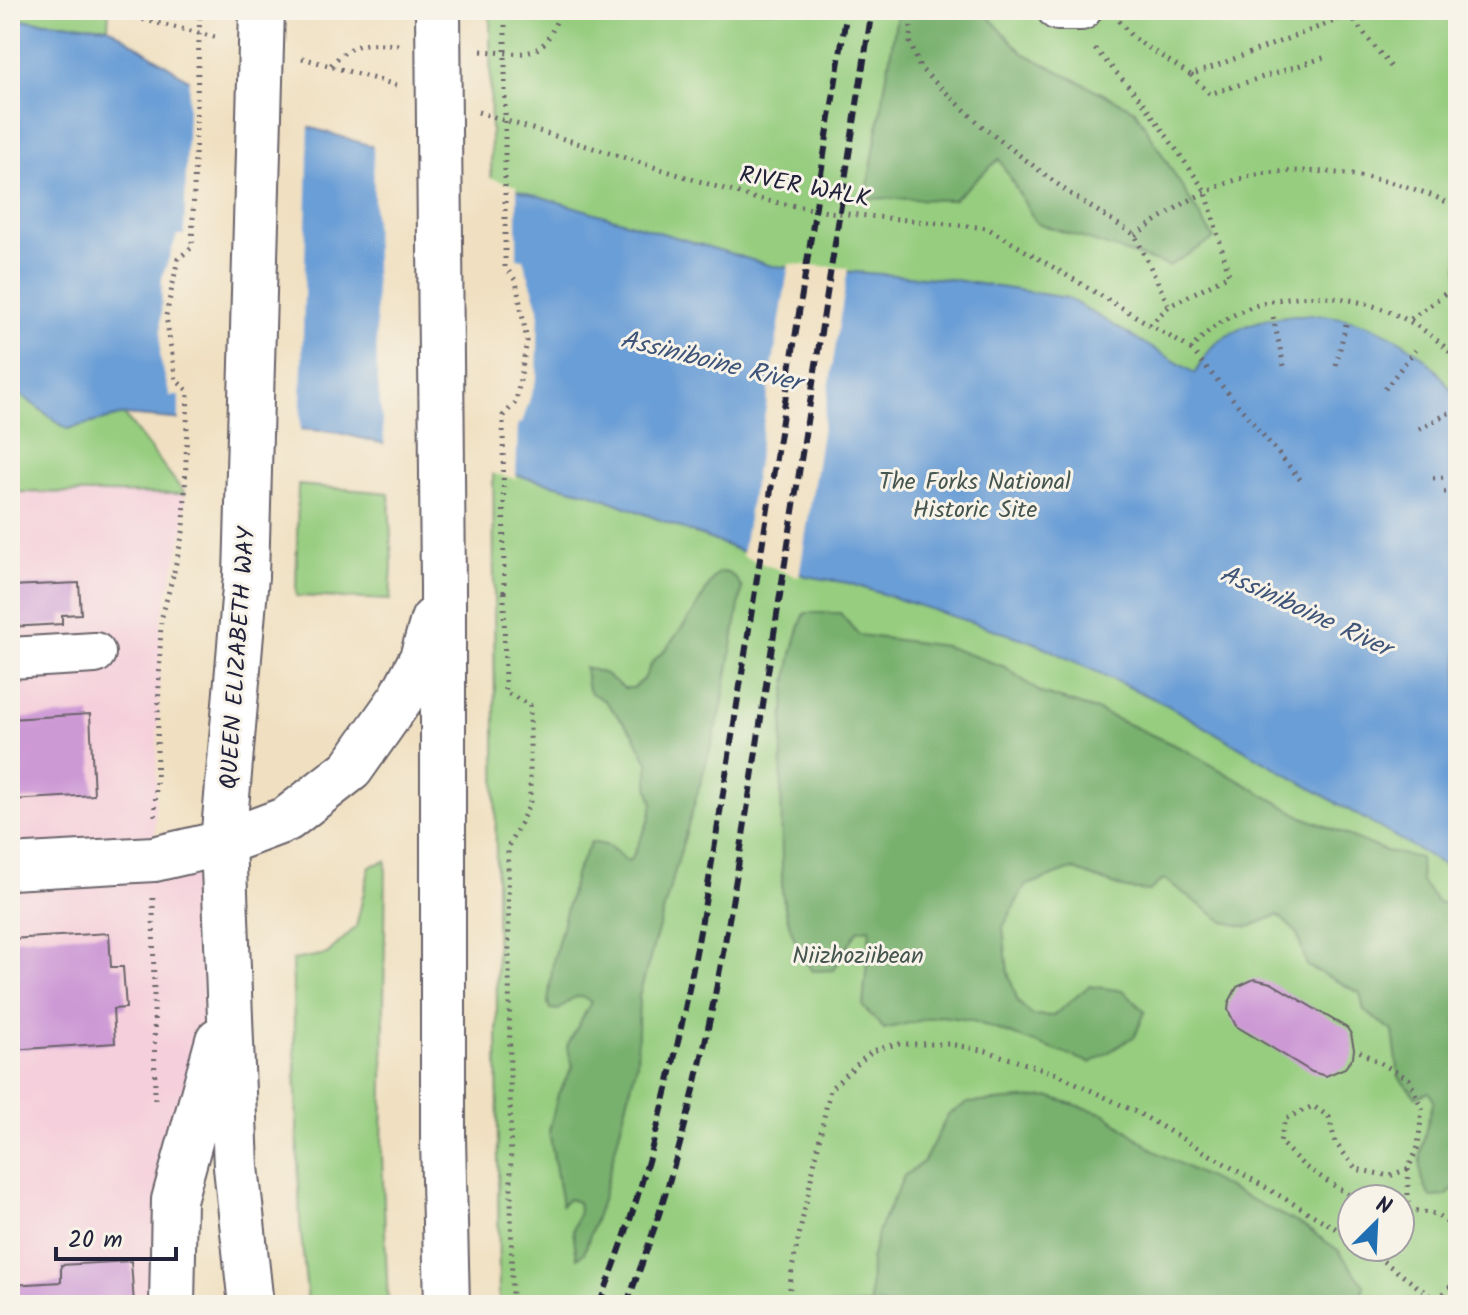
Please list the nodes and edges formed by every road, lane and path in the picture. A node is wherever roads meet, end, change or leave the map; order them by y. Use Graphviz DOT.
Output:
graph roads {
  1 [pos="104,10"];
  2 [pos="200,10"];
  3 [pos="262,10"];
  4 [pos="438,10"];
  5 [pos="505,10"];
  6 [pos="912,10"];
  7 [pos="1058,10"];
  8 [pos="1364,10"];
  9 [pos="1097,12"];
  10 [pos="1349,15"];
  11 [pos="225,39"];
  12 [pos="1095,49"];
  13 [pos="1329,56"];
  14 [pos="301,57"];
  15 [pos="1391,67"];
  16 [pos="1191,75"];
  17 [pos="404,88"];
  18 [pos="476,111"];
  19 [pos="1206,192"];
  20 [pos="1458,208"];
  21 [pos="1135,235"];
  22 [pos="1458,284"];
  23 [pos="1169,306"];
  24 [pos="1273,317"];
  25 [pos="1347,320"];
  26 [pos="1410,320"];
  27 [pos="1151,324"];
  28 [pos="1191,349"];
  29 [pos="1415,350"];
  30 [pos="1458,361"];
  31 [pos="1336,365"];
  32 [pos="1284,366"];
  33 [pos="1385,389"];
  34 [pos="1458,408"];
  35 [pos="1419,429"];
  36 [pos="1458,476"];
  37 [pos="1433,478"];
  38 [pos="1303,483"];
  39 [pos="1444,492"];
  40 [pos="1458,492"];
  41 [pos="443,588"];
  42 [pos="95,653"];
  43 [pos="10,658"];
  44 [pos="155,807"];
  45 [pos="223,843"];
  46 [pos="10,867"];
  47 [pos="229,999"];
  48 [pos="1359,1051"];
  49 [pos="1408,1169"];
  50 [pos="1408,1183"];
  51 [pos="1336,1187"];
  52 [pos="1416,1210"];
  53 [pos="1336,1229"];
  54 [pos="1458,1230"];
  55 [pos="1384,1263"];
  56 [pos="1458,1279"];
  57 [pos="1435,1303"];
  58 [pos="172,1305"];
  59 [pos="251,1305"];
  60 [pos="447,1305"];
  61 [pos="512,1305"];
  62 [pos="788,1305"];
  1 -- 11 [label="path"];
  2 -- 44 [label="path, bridge"];
  3 -- 45 [label="main road, QUEEN ELIZABETH WAY, bridge"];
  4 -- 41 [label="main road, bridge"];
  5 -- 61 [label="path, bridge"];
  6 -- 21 [label="path"];
  7 -- 9 [label="street"];
  8 -- 10 [label="path"];
  9 -- 16 [label="path"];
  10 -- 15 [label="path"];
  10 -- 16 [label="path"];
  12 -- 19 [label="path"];
  13 -- 16 [label="path"];
  14 -- 17 [label="path"];
  18 -- 27 [label="path, RIVER WALK"];
  19 -- 20 [label="path"];
  19 -- 21 [label="path"];
  19 -- 23 [label="path"];
  21 -- 23 [label="path"];
  22 -- 26 [label="path"];
  23 -- 27 [label="path"];
  24 -- 32 [label="path"];
  25 -- 31 [label="path"];
  26 -- 28 [label="path"];
  26 -- 30 [label="path"];
  27 -- 28 [label="path, RIVER WALK"];
  28 -- 38 [label="path, RIVER WALK"];
  29 -- 33 [label="path"];
  34 -- 35 [label="path"];
  36 -- 37 [label="path"];
  39 -- 40 [label="path"];
  41 -- 45 [label="main road"];
  41 -- 60 [label="main road"];
  42 -- 43 [label="street"];
  45 -- 46 [label="main road"];
  45 -- 47 [label="main road, QUEEN ELIZABETH WAY"];
  47 -- 58 [label="main road"];
  47 -- 59 [label="main road, QUEEN ELIZABETH WAY"];
  48 -- 49 [label="path"];
  49 -- 50 [label="path"];
  49 -- 51 [label="path"];
  52 -- 54 [label="path"];
  53 -- 62 [label="path"];
  55 -- 57 [label="path"];
  56 -- 57 [label="path"];
}
